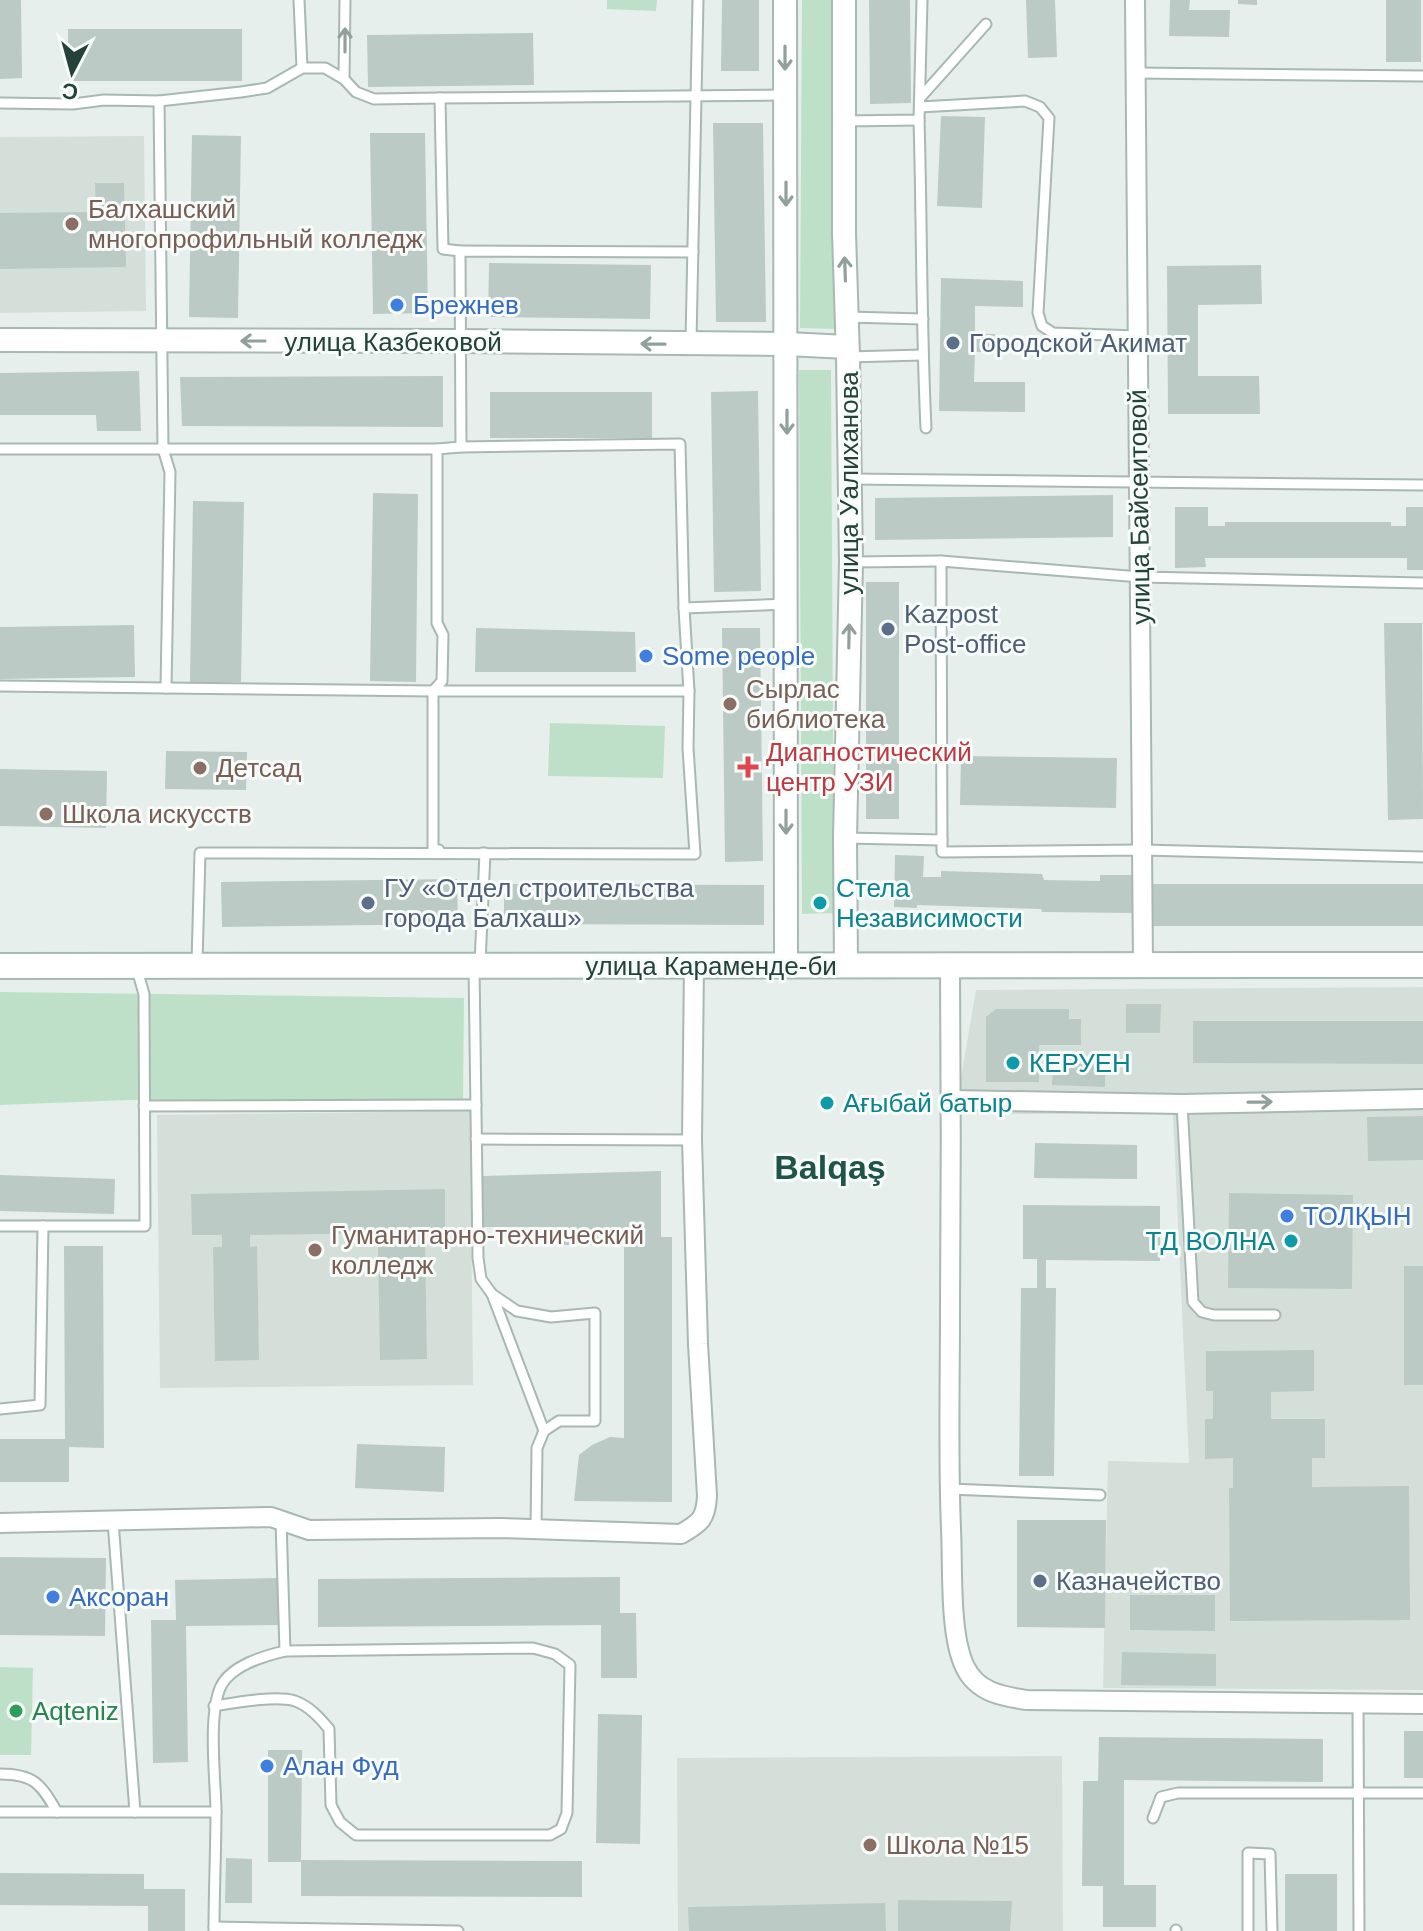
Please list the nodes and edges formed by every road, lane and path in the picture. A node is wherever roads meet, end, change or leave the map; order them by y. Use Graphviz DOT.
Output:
graph roads {
  1 [pos="299,0"];
  2 [pos="345,0"];
  3 [pos="698,0"];
  4 [pos="785,0"];
  5 [pos="844,0"];
  6 [pos="922,0"];
  7 [pos="1135,0"];
  8 [pos="986,24"];
  9 [pos="302,68"];
  10 [pos="1135,73"];
  11 [pos="1423,76"];
  12 [pos="344,79"];
  13 [pos="696,95"];
  14 [pos="786,95"];
  15 [pos="440,98"];
  16 [pos="159,101"];
  17 [pos="0,103"];
  18 [pos="920,103"];
  19 [pos="919,120"];
  20 [pos="844,121"];
  21 [pos="460,251"];
  22 [pos="693,252"];
  23 [pos="847,317"];
  24 [pos="923,319"];
  25 [pos="1137,336"];
  26 [pos="0,340"];
  27 [pos="162,341"];
  28 [pos="461,341"];
  29 [pos="691,344"];
  30 [pos="787,344"];
  31 [pos="848,352"];
  32 [pos="922,355"];
  33 [pos="926,428"];
  34 [pos="461,447"];
  35 [pos="0,449"];
  36 [pos="163,449"];
  37 [pos="437,449"];
  38 [pos="849,479"];
  39 [pos="1138,482"];
  40 [pos="1423,485"];
  41 [pos="941,561"];
  42 [pos="851,562"];
  43 [pos="1140,577"];
  44 [pos="1423,583"];
  45 [pos="787,604"];
  46 [pos="684,608"];
  47 [pos="0,686"];
  48 [pos="166,688"];
  49 [pos="433,691"];
  50 [pos="689,691"];
  51 [pos="845,838"];
  52 [pos="942,840"];
  53 [pos="1142,850"];
  54 [pos="485,853"];
  55 [pos="1423,857"];
  56 [pos="1423,965"];
  57 [pos="0,966"];
  58 [pos="136,966"];
  59 [pos="197,966"];
  60 [pos="477,966"];
  61 [pos="694,966"];
  62 [pos="786,966"];
  63 [pos="846,966"];
  64 [pos="950,966"];
  65 [pos="1143,966"];
  66 [pos="1423,1099"];
  67 [pos="951,1100"];
  68 [pos="1182,1104"];
  69 [pos="476,1105"];
  70 [pos="144,1106"];
  71 [pos="476,1139"];
  72 [pos="692,1140"];
  73 [pos="0,1226"];
  74 [pos="43,1226"];
  75 [pos="492,1294"];
  76 [pos="1275,1315"];
  77 [pos="0,1409"];
  78 [pos="544,1431"];
  79 [pos="949,1489"];
  80 [pos="1100,1495"];
  81 [pos="113,1521"];
  82 [pos="281,1521"];
  83 [pos="0,1523"];
  84 [pos="536,1529"];
  85 [pos="285,1651"];
  86 [pos="1358,1704"];
  87 [pos="1423,1704"];
  88 [pos="214,1706"];
  89 [pos="0,1774"];
  90 [pos="1423,1793"];
  91 [pos="1358,1794"];
  92 [pos="0,1812"];
  93 [pos="57,1812"];
  94 [pos="135,1812"];
  95 [pos="216,1812"];
  96 [pos="1153,1818"];
  97 [pos="214,1929"];
  98 [pos="458,1931"];
  99 [pos="1248,1931"];
  100 [pos="1272,1931"];
  101 [pos="1359,1931"];
  1 -- 9 [label="lane"];
  12 -- 2 [label="lane, one-way"];
  3 -- 13 [label="lane"];
  4 -- 14 [label="street, one-way"];
  5 -- 20 [label="street, улица Уалиханова"];
  6 -- 18 [label="lane"];
  7 -- 10 [label="street, улица Байсеитовой"];
  8 -- 18 [label="lane"];
  9 -- 12 [label="lane"];
  9 -- 16 [label="lane"];
  10 -- 11 [label="lane"];
  10 -- 25 [label="street, улица Байсеитовой"];
  12 -- 15 [label="lane"];
  13 -- 14 [label="lane"];
  13 -- 15 [label="lane"];
  13 -- 22 [label="lane"];
  14 -- 30 [label="street, one-way"];
  15 -- 21 [label="lane"];
  16 -- 17 [label="lane"];
  16 -- 27 [label="lane"];
  18 -- 19 [label="lane"];
  18 -- 25 [label="lane"];
  19 -- 20 [label="lane"];
  19 -- 24 [label="lane"];
  23 -- 20 [label="street, улица Уалиханова, one-way"];
  21 -- 22 [label="lane"];
  21 -- 28 [label="lane"];
  22 -- 29 [label="lane"];
  23 -- 24 [label="lane"];
  23 -- 31 [label="street, улица Уалиханова"];
  24 -- 32 [label="lane"];
  25 -- 39 [label="street, улица Байсеитовой"];
  26 -- 27 [label="street, улица Казбековой"];
  28 -- 27 [label="street, улица Казбековой, one-way"];
  27 -- 36 [label="lane"];
  29 -- 28 [label="street, улица Казбековой, one-way"];
  28 -- 34 [label="lane"];
  29 -- 30 [label="street, улица Казбековой"];
  30 -- 31 [label="street, улица Казбековой"];
  30 -- 45 [label="street, one-way"];
  31 -- 32 [label="lane"];
  31 -- 38 [label="street, улица Уалиханова"];
  32 -- 33 [label="lane"];
  34 -- 37 [label="lane"];
  34 -- 46 [label="lane"];
  35 -- 36 [label="lane"];
  36 -- 37 [label="lane"];
  36 -- 48 [label="lane"];
  37 -- 49 [label="lane"];
  38 -- 39 [label="lane"];
  38 -- 42 [label="street, улица Уалиханова"];
  39 -- 40 [label="lane"];
  39 -- 43 [label="street, улица Байсеитовой"];
  41 -- 42 [label="lane"];
  41 -- 43 [label="lane"];
  41 -- 52 [label="lane"];
  51 -- 42 [label="street, улица Уалиханова, one-way"];
  43 -- 44 [label="lane"];
  43 -- 53 [label="street, улица Байсеитовой"];
  45 -- 46 [label="lane"];
  45 -- 62 [label="street, one-way"];
  46 -- 50 [label="lane"];
  47 -- 48 [label="lane"];
  48 -- 49 [label="lane"];
  49 -- 50 [label="lane"];
  49 -- 54 [label="lane"];
  50 -- 54 [label="lane"];
  51 -- 52 [label="lane"];
  51 -- 63 [label="street, улица Уалиханова"];
  52 -- 53 [label="lane"];
  53 -- 55 [label="lane"];
  53 -- 65 [label="street, улица Байсеитовой"];
  54 -- 59 [label="lane"];
  54 -- 60 [label="lane"];
  56 -- 65 [label="main road, улица Караменде-би"];
  57 -- 58 [label="main road, улица Караменде-би"];
  58 -- 59 [label="main road, улица Караменде-би"];
  58 -- 70 [label="lane"];
  59 -- 60 [label="main road, улица Караменде-би"];
  60 -- 61 [label="main road, улица Караменде-би"];
  60 -- 69 [label="lane"];
  61 -- 62 [label="main road, улица Караменде-би"];
  61 -- 72 [label="street"];
  62 -- 63 [label="main road, улица Караменде-би"];
  63 -- 64 [label="main road, улица Караменде-би"];
  64 -- 65 [label="main road, улица Караменде-би"];
  64 -- 67 [label="street"];
  68 -- 66 [label="street, one-way"];
  67 -- 68 [label="street"];
  67 -- 79 [label="street"];
  68 -- 76 [label="lane"];
  69 -- 70 [label="lane"];
  69 -- 71 [label="lane"];
  70 -- 74 [label="lane"];
  71 -- 72 [label="lane"];
  71 -- 75 [label="lane"];
  72 -- 84 [label="street"];
  73 -- 74 [label="lane"];
  74 -- 77 [label="lane"];
  75 -- 78 [label="lane"];
  75 -- 78 [label="lane"];
  78 -- 84 [label="lane"];
  79 -- 80 [label="lane"];
  79 -- 86 [label="street"];
  81 -- 82 [label="street"];
  81 -- 83 [label="street"];
  81 -- 94 [label="lane"];
  82 -- 84 [label="street"];
  82 -- 85 [label="lane"];
  85 -- 88 [label="lane"];
  85 -- 88 [label="lane"];
  86 -- 87 [label="street"];
  86 -- 91 [label="lane"];
  88 -- 95 [label="lane"];
  89 -- 93 [label="lane"];
  90 -- 91 [label="lane"];
  91 -- 96 [label="lane"];
  91 -- 101 [label="lane"];
  92 -- 93 [label="lane"];
  93 -- 94 [label="lane"];
  94 -- 95 [label="lane"];
  95 -- 97 [label="lane"];
  97 -- 98 [label="lane"];
  99 -- 100 [label="lane"];
}
